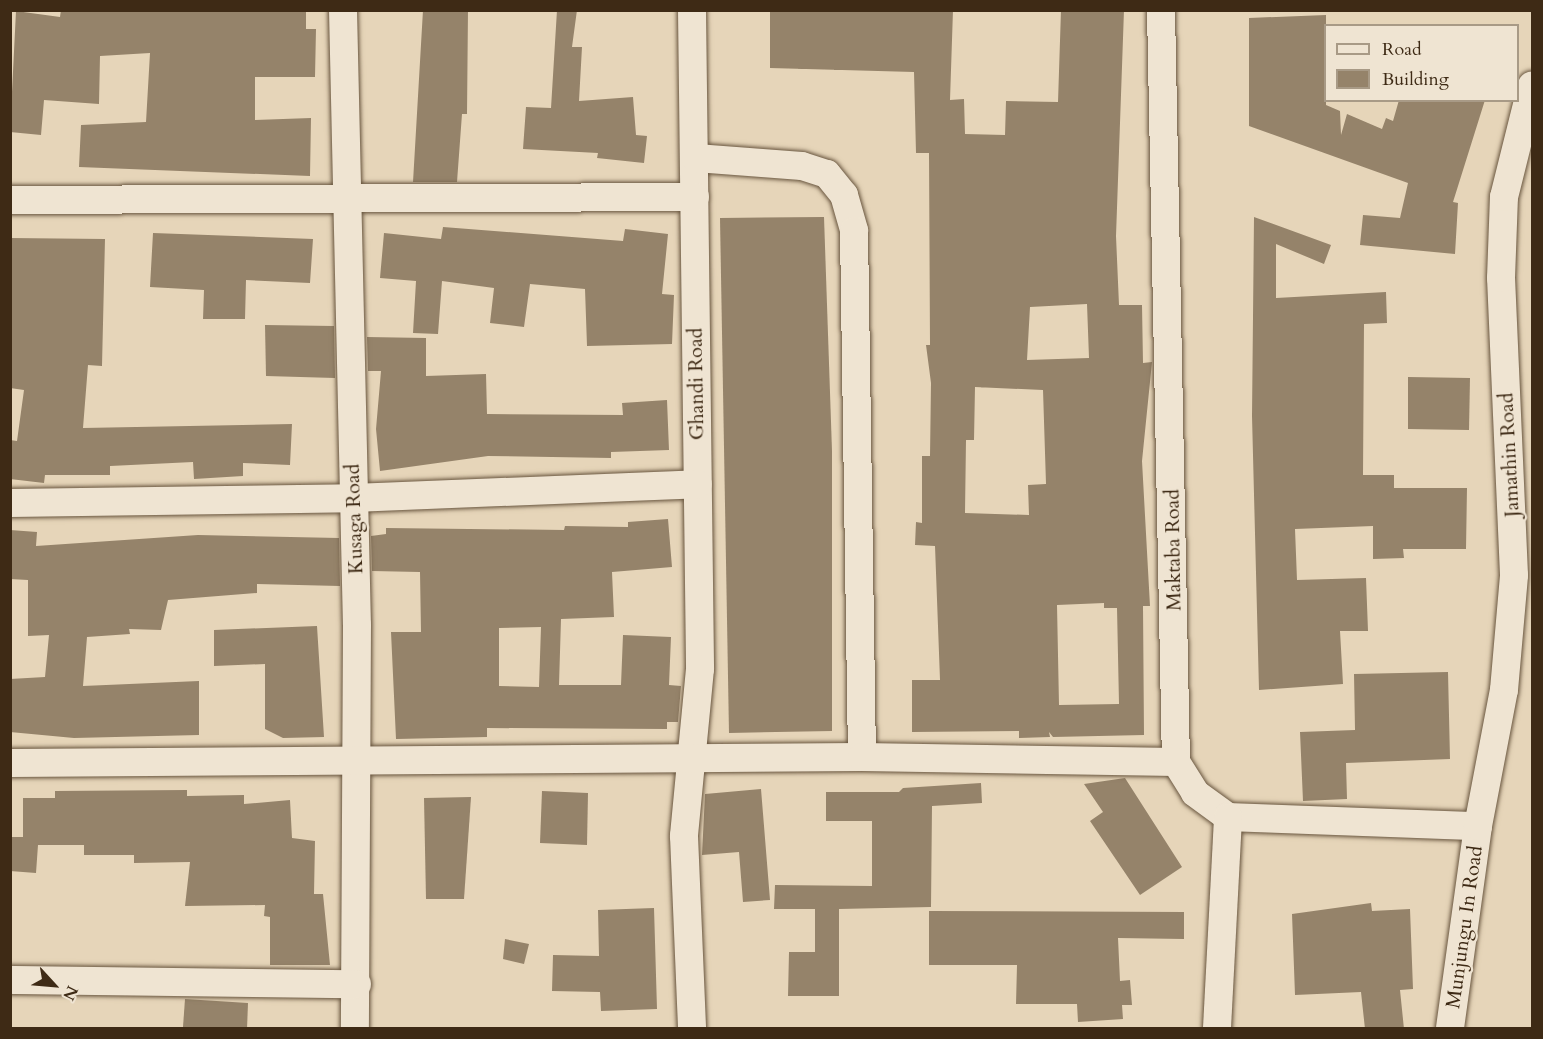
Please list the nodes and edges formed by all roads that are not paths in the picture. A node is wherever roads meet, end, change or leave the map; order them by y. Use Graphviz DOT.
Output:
graph roads {
  1 [pos="343,10"];
  2 [pos="692,10"];
  3 [pos="1161,10"];
  4 [pos="1533,85"];
  5 [pos="696,158"];
  6 [pos="695,197"];
  7 [pos="10,200"];
  8 [pos="346,201"];
  9 [pos="698,484"];
  10 [pos="353,498"];
  11 [pos="10,503"];
  12 [pos="862,757"];
  13 [pos="692,758"];
  14 [pos="357,762"];
  15 [pos="1176,762"];
  16 [pos="10,763"];
  17 [pos="1228,817"];
  18 [pos="1478,826"];
  19 [pos="10,980"];
  20 [pos="357,984"];
  21 [pos="356,1029"];
  22 [pos="692,1029"];
  23 [pos="1217,1029"];
  24 [pos="1450,1029"];
  1 -- 8 [label="street, Kusaga Road"];
  2 -- 5 [label="street, Ghandi Road"];
  3 -- 15 [label="street, Maktaba Road"];
  4 -- 18 [label="street, Jamathin Road"];
  5 -- 6 [label="street, Ghandi Road"];
  5 -- 12 [label="street"];
  6 -- 8 [label="street"];
  6 -- 9 [label="street, Ghandi Road"];
  7 -- 8 [label="street"];
  8 -- 10 [label="street, Kusaga Road"];
  9 -- 10 [label="street"];
  9 -- 13 [label="street, Ghandi Road"];
  10 -- 11 [label="street"];
  10 -- 14 [label="street, Kusaga Road"];
  12 -- 13 [label="street"];
  12 -- 15 [label="street"];
  13 -- 14 [label="street"];
  13 -- 22 [label="street, Ghandi Road"];
  14 -- 16 [label="street"];
  14 -- 20 [label="street, Kusaga Road"];
  15 -- 17 [label="street"];
  17 -- 18 [label="street"];
  17 -- 23 [label="street"];
  18 -- 24 [label="street, Munjungu In Road"];
  19 -- 20 [label="street"];
  20 -- 21 [label="street, Kusaga Road"];
}
